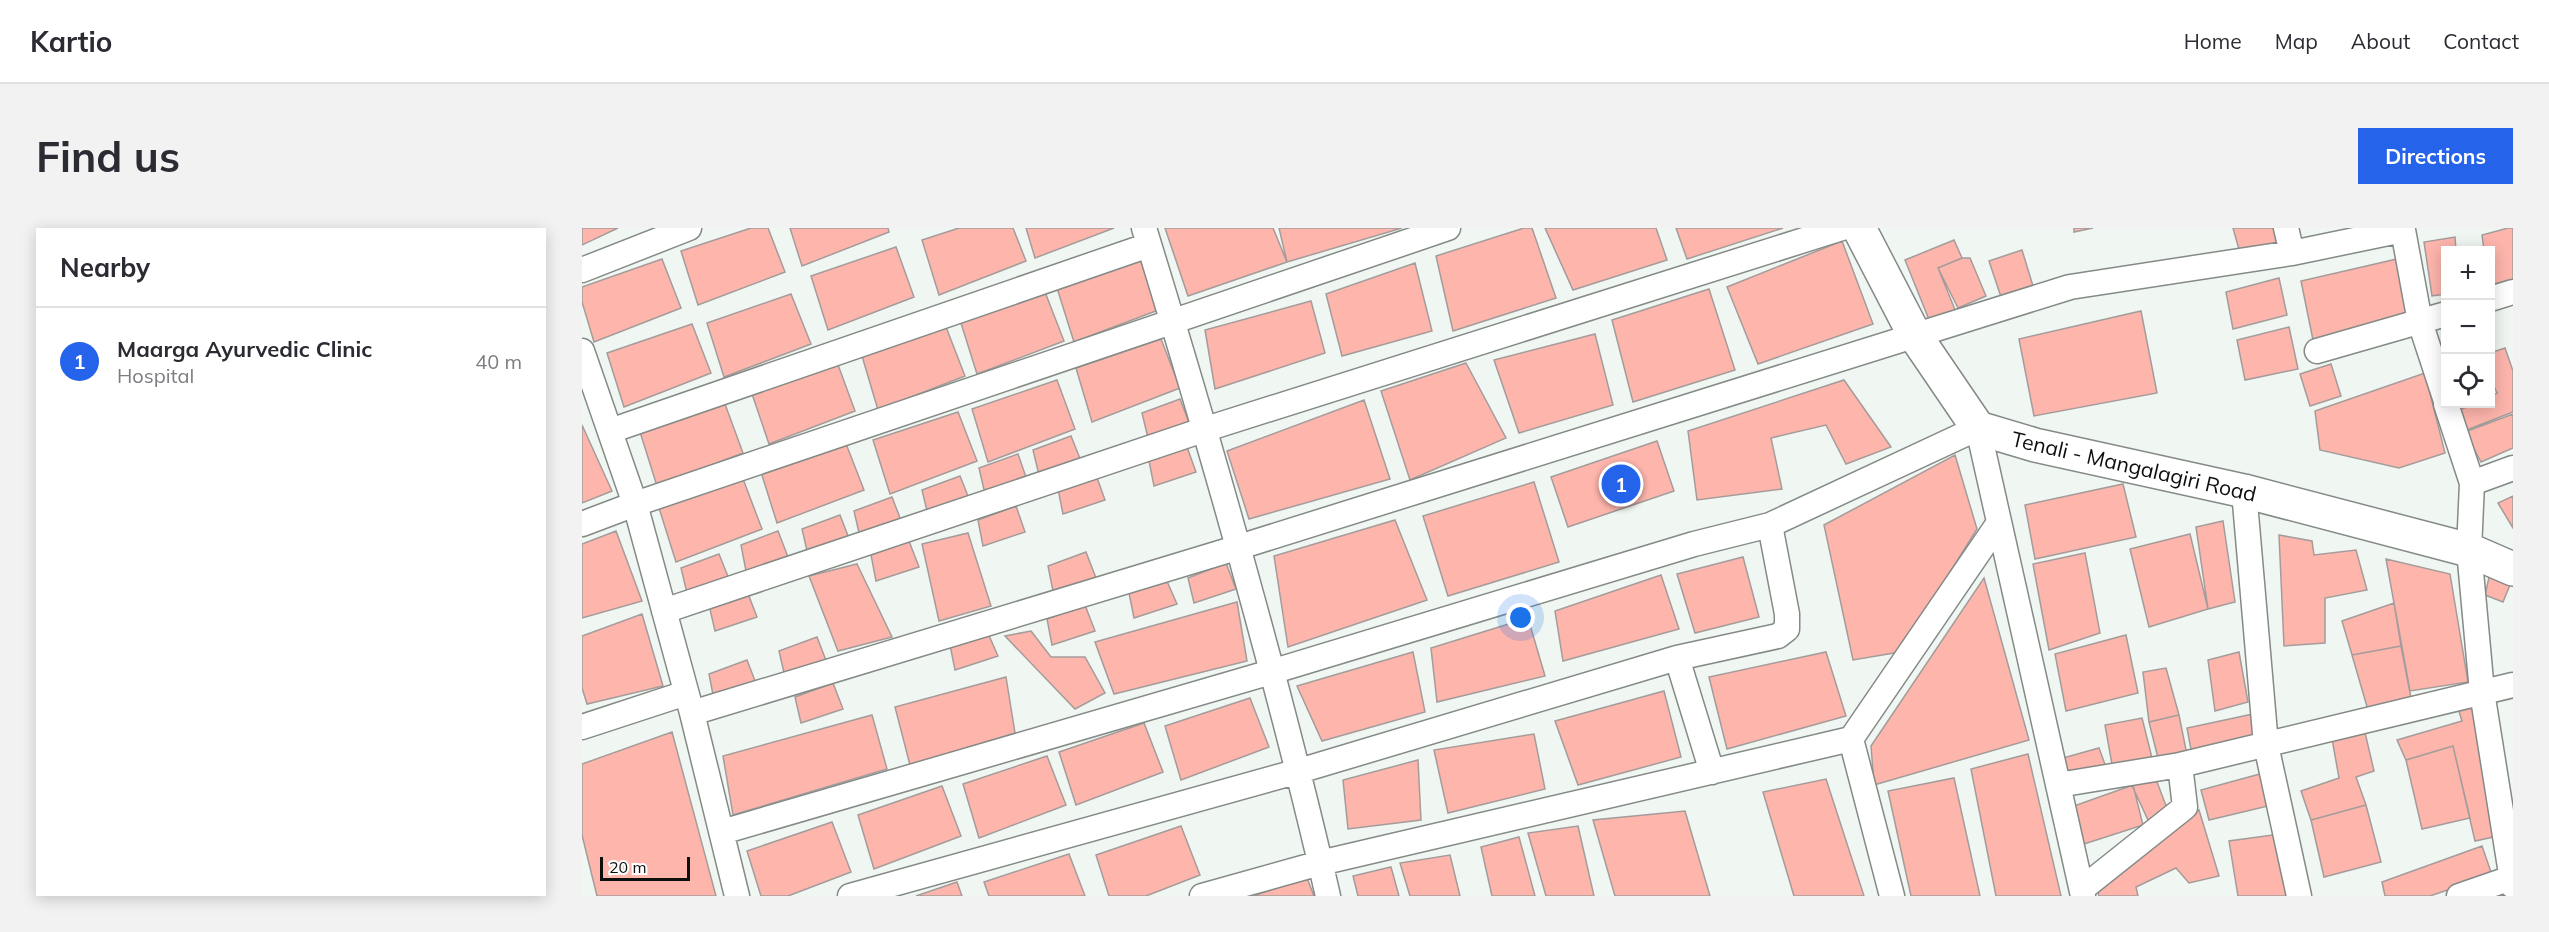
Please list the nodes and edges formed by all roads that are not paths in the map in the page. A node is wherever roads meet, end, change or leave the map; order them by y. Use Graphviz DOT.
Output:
graph roads {
  1 [pos="688,228"];
  2 [pos="1448,228"];
  3 [pos="1842,228"];
  4 [pos="1859,228"];
  5 [pos="2286,228"];
  6 [pos="2403,229"];
  7 [pos="1147,237"];
  8 [pos="2292,253"];
  9 [pos="582,270"];
  10 [pos="2513,292"];
  11 [pos="2495,297"];
  12 [pos="2441,315"];
  13 [pos="1173,321"];
  14 [pos="2420,322"];
  15 [pos="1914,334"];
  16 [pos="582,351"];
  17 [pos="2317,351"];
  18 [pos="2441,387"];
  19 [pos="2448,408"];
  20 [pos="1978,428"];
  21 [pos="1203,430"];
  22 [pos="610,431"];
  23 [pos="2513,468"];
  24 [pos="2472,483"];
  25 [pos="2244,491"];
  26 [pos="635,504"];
  27 [pos="582,524"];
  28 [pos="1998,524"];
  29 [pos="1770,525"];
  30 [pos="1236,548"];
  31 [pos="2469,550"];
  32 [pos="2513,569"];
  33 [pos="664,611"];
  34 [pos="1677,658"];
  35 [pos="1271,672"];
  36 [pos="2513,685"];
  37 [pos="2482,692"];
  38 [pos="689,703"];
  39 [pos="582,727"];
  40 [pos="1851,739"];
  41 [pos="2266,745"];
  42 [pos="2180,765"];
  43 [pos="1299,771"];
  44 [pos="1712,772"];
  45 [pos="2058,785"];
  46 [pos="722,832"];
  47 [pos="1320,863"];
  48 [pos="2512,882"];
  49 [pos="2083,892"];
  50 [pos="737,896"];
  51 [pos="850,896"];
  52 [pos="1202,896"];
  53 [pos="1328,896"];
  54 [pos="1892,896"];
  55 [pos="2299,896"];
  56 [pos="2459,896"];
  1 -- 9 [label="street"];
  2 -- 13 [label="street"];
  3 -- 21 [label="street"];
  4 -- 15 [label="main road"];
  5 -- 8 [label="street"];
  6 -- 8 [label="street"];
  6 -- 14 [label="street"];
  7 -- 13 [label="street"];
  7 -- 22 [label="street"];
  8 -- 15 [label="street"];
  10 -- 11 [label="street"];
  12 -- 14 [label="street"];
  13 -- 21 [label="street"];
  13 -- 26 [label="street"];
  14 -- 17 [label="street"];
  14 -- 18 [label="street"];
  15 -- 20 [label="main road"];
  15 -- 30 [label="street"];
  16 -- 22 [label="street"];
  19 -- 24 [label="street"];
  20 -- 25 [label="main road, Tenali - Mangalagiri Road"];
  20 -- 28 [label="street"];
  20 -- 29 [label="street"];
  21 -- 30 [label="street"];
  21 -- 33 [label="street"];
  22 -- 26 [label="street"];
  23 -- 24 [label="street"];
  24 -- 31 [label="street"];
  25 -- 31 [label="main road, Tenali - Mangalagiri Road"];
  25 -- 41 [label="street"];
  26 -- 27 [label="street"];
  26 -- 33 [label="street"];
  28 -- 40 [label="street"];
  28 -- 45 [label="street"];
  29 -- 34 [label="street"];
  29 -- 35 [label="street"];
  30 -- 35 [label="street"];
  30 -- 38 [label="street"];
  31 -- 32 [label="main road, Tenali - Mangalagiri Road"];
  31 -- 37 [label="street"];
  33 -- 38 [label="street"];
  34 -- 43 [label="street"];
  34 -- 44 [label="street"];
  35 -- 43 [label="street"];
  35 -- 46 [label="street"];
  36 -- 37 [label="street"];
  37 -- 41 [label="street"];
  37 -- 48 [label="street"];
  38 -- 39 [label="street"];
  38 -- 46 [label="street"];
  40 -- 44 [label="street"];
  40 -- 54 [label="street"];
  41 -- 42 [label="street"];
  41 -- 55 [label="street"];
  42 -- 45 [label="street"];
  42 -- 49 [label="street"];
  43 -- 47 [label="street"];
  43 -- 51 [label="street"];
  44 -- 47 [label="street"];
  45 -- 49 [label="street"];
  46 -- 50 [label="street"];
  47 -- 52 [label="street"];
  47 -- 53 [label="street"];
  48 -- 56 [label="street"];
}
